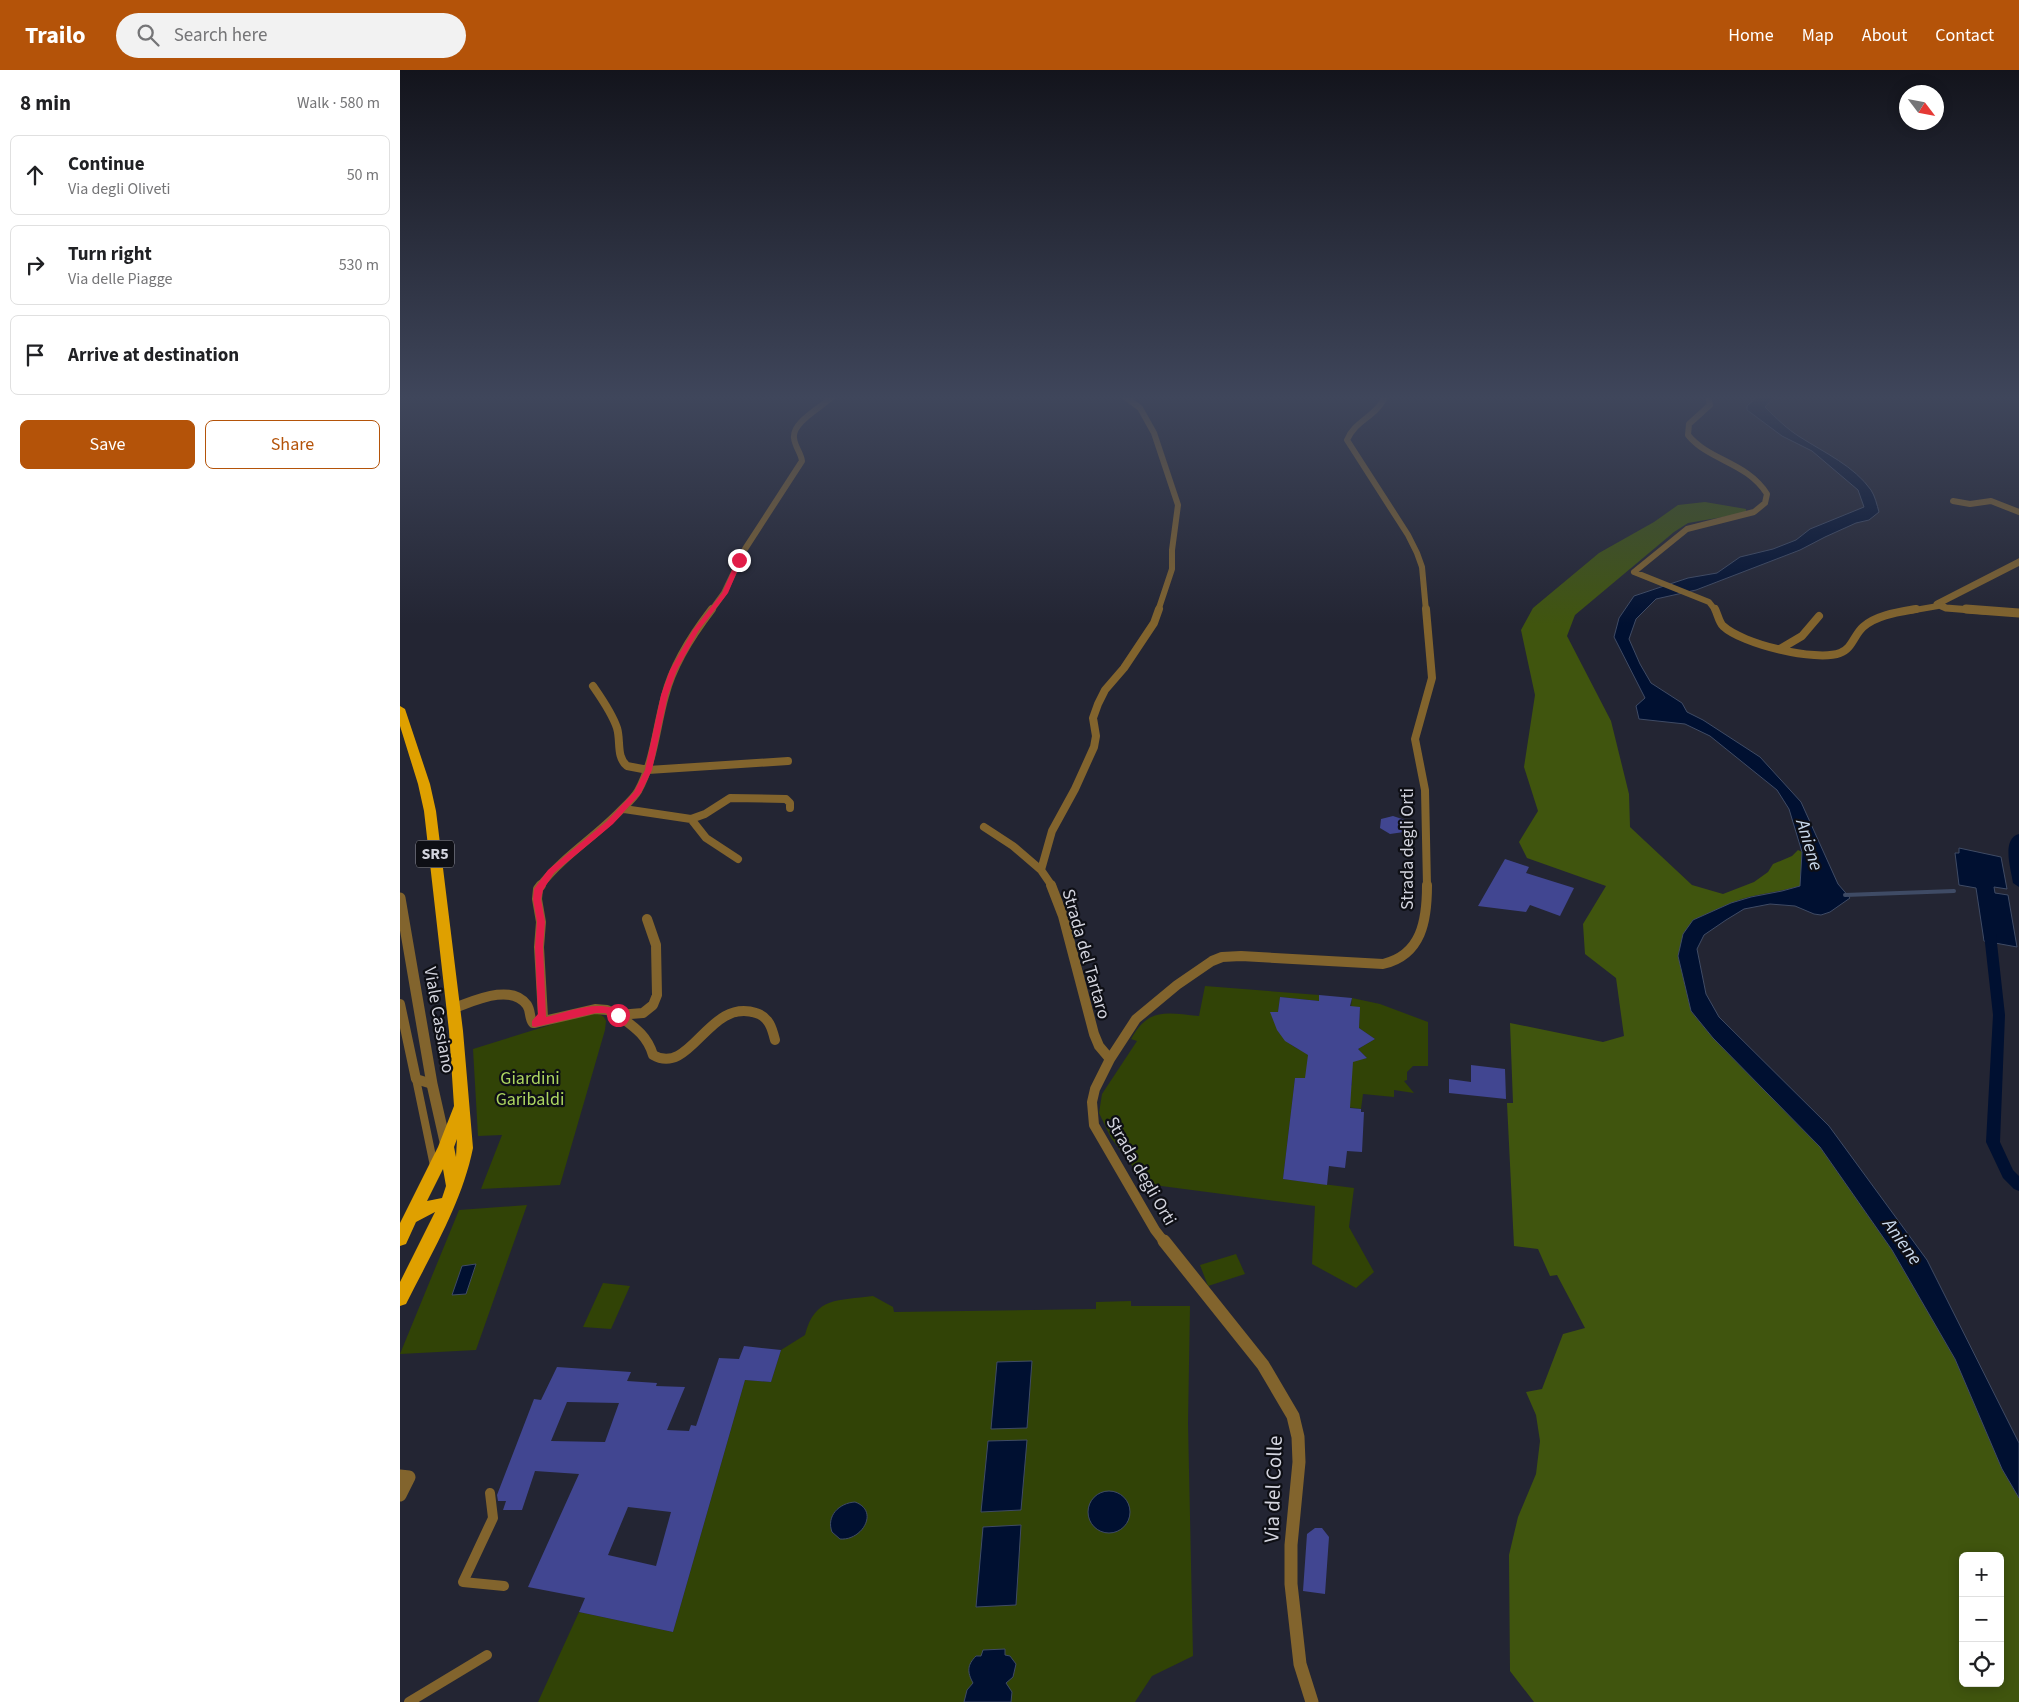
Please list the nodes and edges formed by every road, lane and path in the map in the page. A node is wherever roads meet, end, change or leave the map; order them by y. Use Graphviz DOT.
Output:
graph roads {
  1 [pos="795,472"];
  2 [pos="1167,472"];
  3 [pos="1368,472"];
  4 [pos="1747,472"];
  5 [pos="1953,501"];
  6 [pos="2019,512"];
  7 [pos="2019,562"];
  8 [pos="1938,606"];
  9 [pos="2019,613"];
  10 [pos="1819,616"];
  11 [pos="1780,649"];
  12 [pos="593,686"];
  13 [pos="400,709"];
  14 [pos="788,761"];
  15 [pos="648,770"];
  16 [pos="790,808"];
  17 [pos="624,809"];
  18 [pos="691,819"];
  19 [pos="984,827"];
  20 [pos="738,860"];
  21 [pos="1041,870"];
  22 [pos="400,898"];
  23 [pos="647,919"];
  24 [pos="400,1004"];
  25 [pos="454,1005"];
  26 [pos="618,1015"];
  27 [pos="535,1023"];
  28 [pos="775,1040"];
  29 [pos="1110,1059"];
  30 [pos="416,1079"];
  31 [pos="432,1084"];
  32 [pos="462,1106"];
  33 [pos="446,1147"];
  34 [pos="434,1170"];
  35 [pos="454,1186"];
  36 [pos="448,1203"];
  37 [pos="412,1216"];
  38 [pos="400,1240"];
  39 [pos="1174,1254"];
  40 [pos="400,1299"];
  41 [pos="404,1477"];
  42 [pos="490,1493"];
  43 [pos="400,1495"];
  44 [pos="504,1586"];
  45 [pos="487,1655"];
  46 [pos="409,1702"];
  47 [pos="1312,1702"];
  1 -- 15 [label="street"];
  2 -- 21 [label="street"];
  3 -- 29 [label="street, Strada degli Orti"];
  4 -- 11 [label="street"];
  5 -- 6 [label="street"];
  7 -- 8 [label="street"];
  8 -- 9 [label="street"];
  8 -- 11 [label="street"];
  10 -- 11 [label="street"];
  12 -- 15 [label="street"];
  13 -- 25 [label="main road, SR5"];
  14 -- 15 [label="street"];
  15 -- 17 [label="street"];
  16 -- 18 [label="street"];
  17 -- 18 [label="street"];
  17 -- 27 [label="street"];
  18 -- 20 [label="street"];
  19 -- 21 [label="street, Strada del Tartaro"];
  21 -- 29 [label="street, Strada del Tartaro"];
  22 -- 31 [label="street, Viale Cassiano"];
  23 -- 26 [label="street"];
  24 -- 30 [label="street"];
  25 -- 27 [label="street"];
  25 -- 32 [label="main road"];
  26 -- 27 [label="street"];
  26 -- 28 [label="street"];
  29 -- 39 [label="street, Strada degli Orti"];
  30 -- 31 [label="street"];
  30 -- 34 [label="street"];
  31 -- 33 [label="street, Viale Cassiano"];
  32 -- 33 [label="main road"];
  32 -- 35 [label="main road"];
  33 -- 34 [label="main road"];
  33 -- 35 [label="main road"];
  34 -- 37 [label="main road"];
  35 -- 36 [label="main road"];
  36 -- 37 [label="main road"];
  36 -- 40 [label="main road"];
  37 -- 38 [label="main road"];
  39 -- 47 [label="street, Via del Colle"];
  41 -- 43 [label="street"];
  42 -- 44 [label="street"];
  45 -- 46 [label="street"];
}
